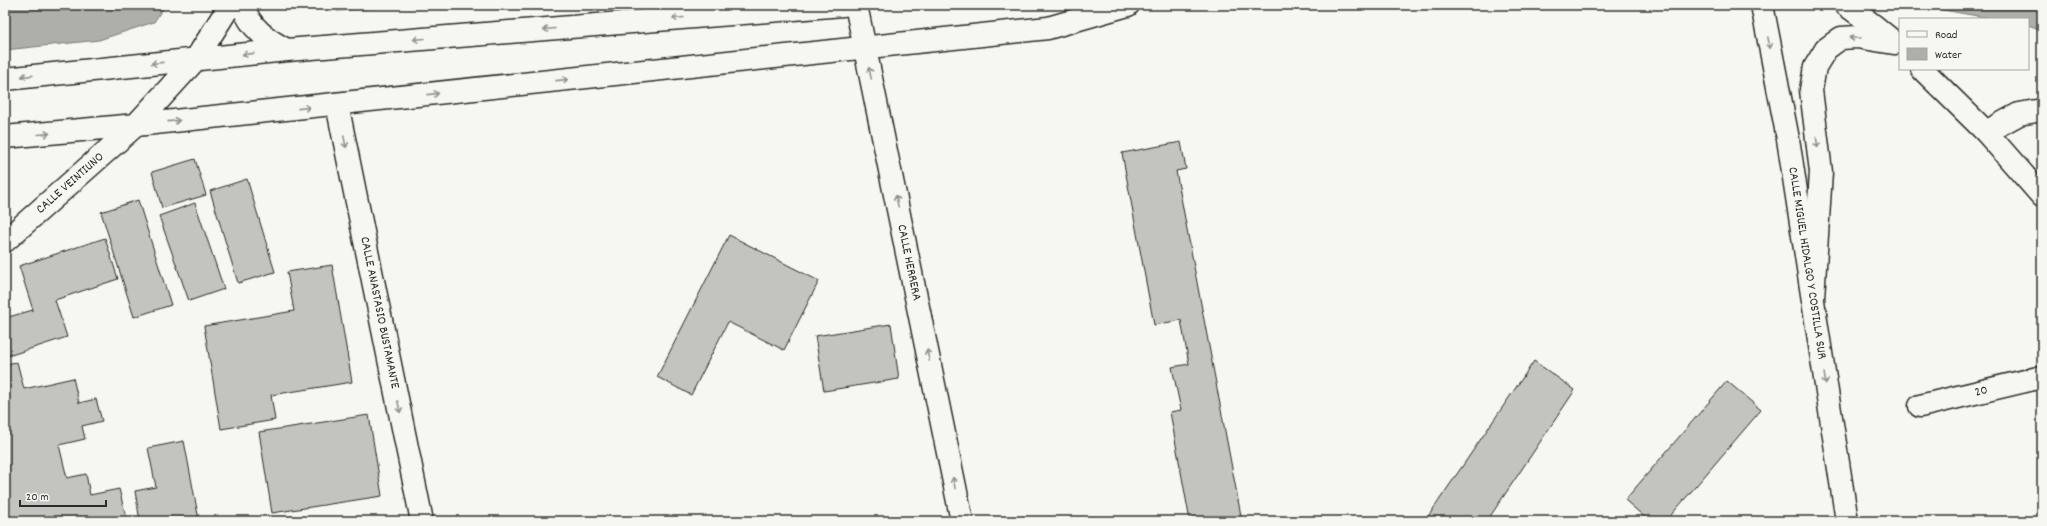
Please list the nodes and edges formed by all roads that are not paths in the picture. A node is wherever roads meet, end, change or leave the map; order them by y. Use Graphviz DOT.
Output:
graph roads {
  1 [pos="230,5"];
  2 [pos="243,5"];
  3 [pos="843,5"];
  4 [pos="856,5"];
  5 [pos="1128,5"];
  6 [pos="1762,5"];
  7 [pos="1846,5"];
  8 [pos="1897,45"];
  9 [pos="865,48"];
  10 [pos="287,50"];
  11 [pos="196,59"];
  12 [pos="1923,70"];
  13 [pos="5,79"];
  14 [pos="337,104"];
  15 [pos="2042,110"];
  16 [pos="136,125"];
  17 [pos="1986,132"];
  18 [pos="5,137"];
  19 [pos="2042,196"];
  20 [pos="5,241"];
  21 [pos="1812,298"];
  22 [pos="2042,377"];
  23 [pos="1920,406"];
  24 [pos="422,521"];
  25 [pos="962,521"];
  26 [pos="1847,521"];
  1 -- 11 [label="main road, CALLE VEINTIUNO"];
  2 -- 10 [label="main road"];
  3 -- 10 [label="main road, one-way"];
  4 -- 9 [label="main road, CALLE HERRERA"];
  5 -- 9 [label="main road"];
  6 -- 21 [label="main road, CALLE MIGUEL HIDALGO Y COSTILLA SUR, one-way"];
  7 -- 8 [label="main road"];
  8 -- 21 [label="main road, one-way"];
  14 -- 9 [label="main road, one-way"];
  25 -- 9 [label="main road, CALLE HERRERA, one-way"];
  10 -- 11 [label="main road, one-way"];
  11 -- 13 [label="main road, one-way"];
  11 -- 16 [label="main road, CALLE VEINTIUNO"];
  12 -- 17 [label="main road"];
  16 -- 14 [label="main road, one-way"];
  14 -- 24 [label="main road, CALLE ANASTASIO BUSTAMANTE, one-way"];
  15 -- 17 [label="main road"];
  18 -- 16 [label="main road, one-way"];
  16 -- 20 [label="main road, CALLE VEINTIUNO"];
  17 -- 19 [label="main road"];
  21 -- 26 [label="main road, CALLE MIGUEL HIDALGO Y COSTILLA SUR, one-way"];
  22 -- 23 [label="main road, 20"];
}
